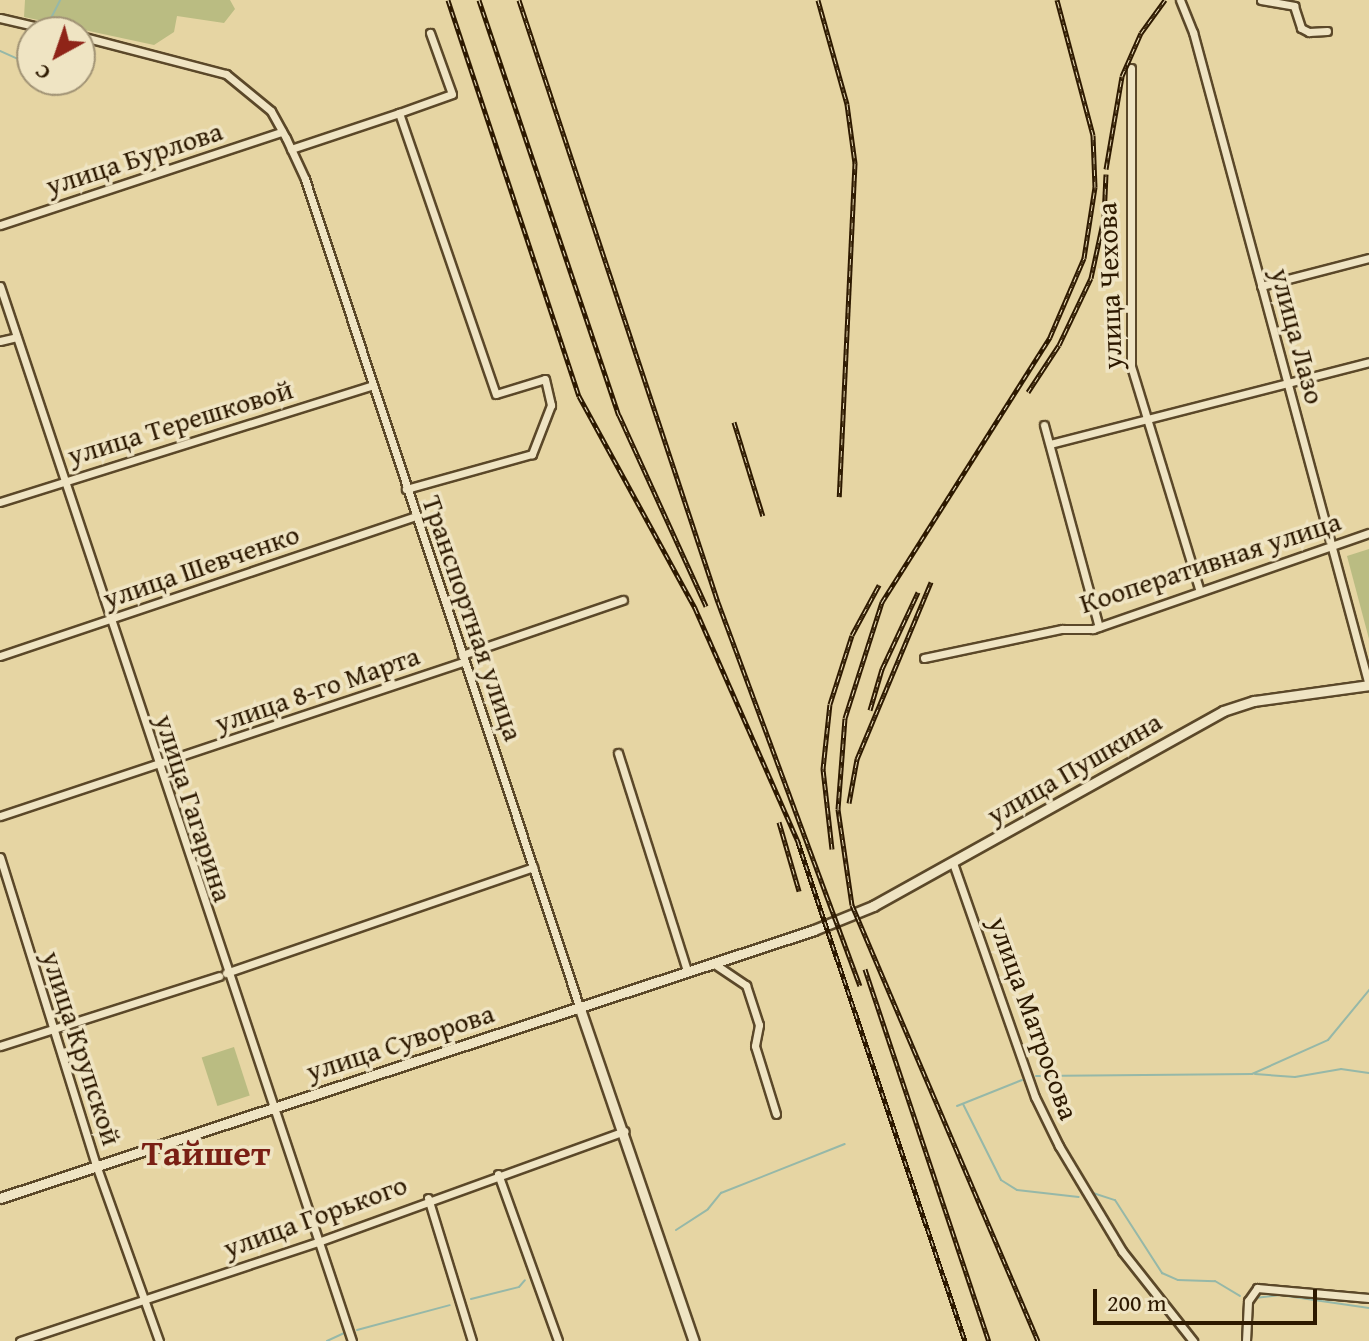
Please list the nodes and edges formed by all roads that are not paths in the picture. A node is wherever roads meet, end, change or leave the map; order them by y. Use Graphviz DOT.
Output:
graph roads {
  1 [pos="1180,0"];
  2 [pos="1261,0"];
  3 [pos="1327,31"];
  4 [pos="430,33"];
  5 [pos="96,40"];
  6 [pos="1131,68"];
  7 [pos="399,113"];
  8 [pos="282,132"];
  9 [pos="291,149"];
  10 [pos="0,225"];
  11 [pos="1369,258"];
  12 [pos="0,286"];
  13 [pos="1261,286"];
  14 [pos="17,337"];
  15 [pos="0,341"];
  16 [pos="1369,362"];
  17 [pos="1286,382"];
  18 [pos="373,385"];
  19 [pos="1143,421"];
  20 [pos="1044,425"];
  21 [pos="1050,444"];
  22 [pos="66,480"];
  23 [pos="406,489"];
  24 [pos="0,502"];
  25 [pos="415,516"];
  26 [pos="1369,533"];
  27 [pos="1334,545"];
  28 [pos="1199,589"];
  29 [pos="623,600"];
  30 [pos="110,621"];
  31 [pos="1099,627"];
  32 [pos="0,656"];
  33 [pos="924,658"];
  34 [pos="463,659"];
  35 [pos="1369,685"];
  36 [pos="618,753"];
  37 [pos="157,766"];
  38 [pos="0,816"];
  39 [pos="0,857"];
  40 [pos="953,863"];
  41 [pos="533,867"];
  42 [pos="814,930"];
  43 [pos="712,963"];
  44 [pos="687,971"];
  45 [pos="222,975"];
  46 [pos="579,1006"];
  47 [pos="52,1029"];
  48 [pos="0,1046"];
  49 [pos="271,1108"];
  50 [pos="776,1114"];
  51 [pos="625,1131"];
  52 [pos="96,1165"];
  53 [pos="498,1174"];
  54 [pos="0,1198"];
  55 [pos="428,1198"];
  56 [pos="318,1242"];
  57 [pos="1369,1298"];
  58 [pos="141,1301"];
  59 [pos="20,1341"];
  60 [pos="159,1341"];
  61 [pos="352,1341"];
  62 [pos="472,1341"];
  63 [pos="558,1341"];
  64 [pos="694,1341"];
  65 [pos="1193,1341"];
  66 [pos="1246,1341"];
  1 -- 13 [label="street, улица Лазо"];
  2 -- 3 [label="street"];
  4 -- 7 [label="street"];
  5 -- 8 [label="street, Транспортная улица"];
  6 -- 19 [label="street, улица Чехова"];
  7 -- 9 [label="street"];
  7 -- 23 [label="street"];
  8 -- 9 [label="street, Транспортная улица"];
  8 -- 10 [label="street, улица Бурлова"];
  9 -- 18 [label="street, Транспортная улица"];
  11 -- 13 [label="street"];
  12 -- 14 [label="street, улица Гагарина"];
  13 -- 17 [label="street, улица Лазо"];
  14 -- 15 [label="street"];
  14 -- 22 [label="street, улица Гагарина"];
  16 -- 17 [label="street"];
  17 -- 19 [label="street"];
  17 -- 27 [label="street, улица Лазо"];
  18 -- 22 [label="street, улица Терешковой"];
  18 -- 23 [label="street, Транспортная улица"];
  19 -- 21 [label="street"];
  19 -- 28 [label="street, улица Чехова"];
  20 -- 21 [label="street"];
  21 -- 31 [label="street"];
  22 -- 24 [label="street, улица Терешковой"];
  22 -- 30 [label="street, улица Гагарина"];
  23 -- 25 [label="street, Транспортная улица"];
  25 -- 30 [label="street, улица Шевченко"];
  25 -- 34 [label="street, Транспортная улица"];
  26 -- 27 [label="street, Кооперативная улица"];
  27 -- 28 [label="street, Кооперативная улица"];
  27 -- 35 [label="street, улица Лазо"];
  28 -- 31 [label="street, Кооперативная улица"];
  29 -- 34 [label="street, улица 8-го Марта"];
  30 -- 32 [label="street, улица Шевченко"];
  30 -- 37 [label="street, улица Гагарина"];
  31 -- 33 [label="street, Кооперативная улица"];
  34 -- 37 [label="street, улица 8-го Марта"];
  34 -- 41 [label="street, Транспортная улица"];
  35 -- 40 [label="main road, улица Пушкина"];
  36 -- 44 [label="street"];
  37 -- 38 [label="street, улица 8-го Марта"];
  37 -- 45 [label="street, улица Гагарина"];
  39 -- 47 [label="street, улица Крупской"];
  40 -- 42 [label="main road, улица Пушкина"];
  40 -- 65 [label="street, улица Матросова"];
  41 -- 45 [label="street"];
  41 -- 46 [label="street, Транспортная улица"];
  42 -- 43 [label="main road, улица Суворова"];
  43 -- 44 [label="main road, улица Суворова"];
  43 -- 50 [label="street"];
  44 -- 46 [label="main road, улица Суворова"];
  45 -- 47 [label="street"];
  45 -- 49 [label="street, улица Гагарина"];
  46 -- 49 [label="main road, улица Суворова"];
  46 -- 51 [label="main road, Транспортная улица"];
  47 -- 48 [label="street"];
  47 -- 52 [label="street, улица Крупской"];
  49 -- 52 [label="main road, улица Суворова"];
  49 -- 56 [label="street, улица Гагарина"];
  51 -- 53 [label="street, улица Горького"];
  51 -- 64 [label="main road, Транспортная улица"];
  52 -- 54 [label="main road, улица Суворова"];
  52 -- 58 [label="street, улица Крупской"];
  53 -- 55 [label="street, улица Горького"];
  53 -- 63 [label="street"];
  55 -- 56 [label="street, улица Горького"];
  55 -- 62 [label="street"];
  56 -- 58 [label="street, улица Горького"];
  56 -- 61 [label="street, улица Гагарина"];
  57 -- 66 [label="street"];
  58 -- 59 [label="street, улица Горького"];
  58 -- 60 [label="street, улица Крупской"];
}
